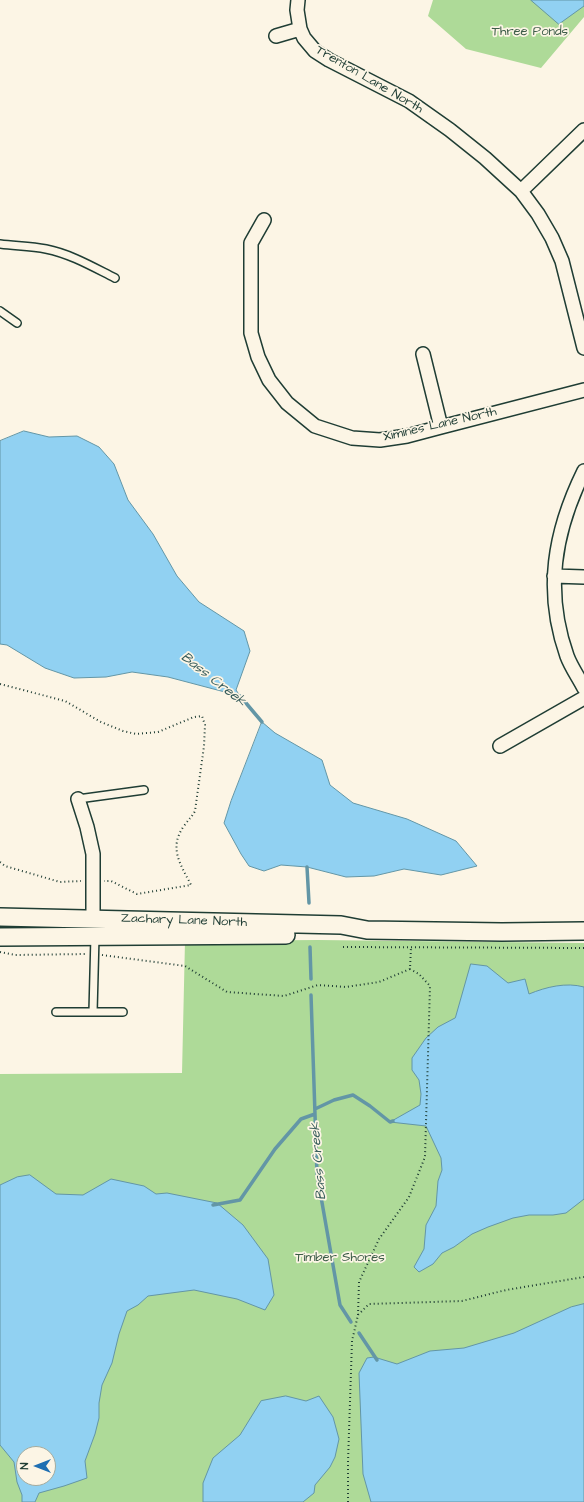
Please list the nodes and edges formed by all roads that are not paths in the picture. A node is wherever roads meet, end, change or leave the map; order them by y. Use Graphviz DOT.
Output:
graph roads {
  1 [pos="298,0"];
  2 [pos="300,29"];
  3 [pos="276,36"];
  4 [pos="584,130"];
  5 [pos="521,191"];
  6 [pos="264,220"];
  7 [pos="0,244"];
  8 [pos="115,278"];
  9 [pos="0,311"];
  10 [pos="17,324"];
  11 [pos="584,348"];
  12 [pos="423,354"];
  13 [pos="584,390"];
  14 [pos="441,427"];
  15 [pos="584,471"];
  16 [pos="554,576"];
  17 [pos="584,577"];
  18 [pos="584,688"];
  19 [pos="584,698"];
  20 [pos="500,746"];
  21 [pos="144,790"];
  22 [pos="78,799"];
  23 [pos="0,917"];
  24 [pos="94,928"];
  25 [pos="584,931"];
  26 [pos="0,937"];
  27 [pos="56,1012"];
  28 [pos="93,1012"];
  29 [pos="123,1012"];
  1 -- 2 [label="street, Trenton Lane North"];
  2 -- 3 [label="street"];
  2 -- 5 [label="street, Trenton Lane North"];
  4 -- 5 [label="street"];
  5 -- 11 [label="street, Trenton Lane North"];
  6 -- 14 [label="street, Ximines Lane North"];
  7 -- 8 [label="lane"];
  9 -- 10 [label="lane"];
  12 -- 14 [label="street"];
  13 -- 14 [label="street, Ximines Lane North"];
  15 -- 16 [label="street"];
  16 -- 17 [label="street"];
  16 -- 18 [label="street"];
  19 -- 20 [label="street"];
  21 -- 22 [label="lane"];
  22 -- 24 [label="street"];
  23 -- 24 [label="street, Zachary Lane North"];
  24 -- 25 [label="street, Zachary Lane North"];
  24 -- 26 [label="street, Zachary Lane North"];
  24 -- 28 [label="lane"];
  27 -- 28 [label="lane"];
  28 -- 29 [label="lane"];
}
